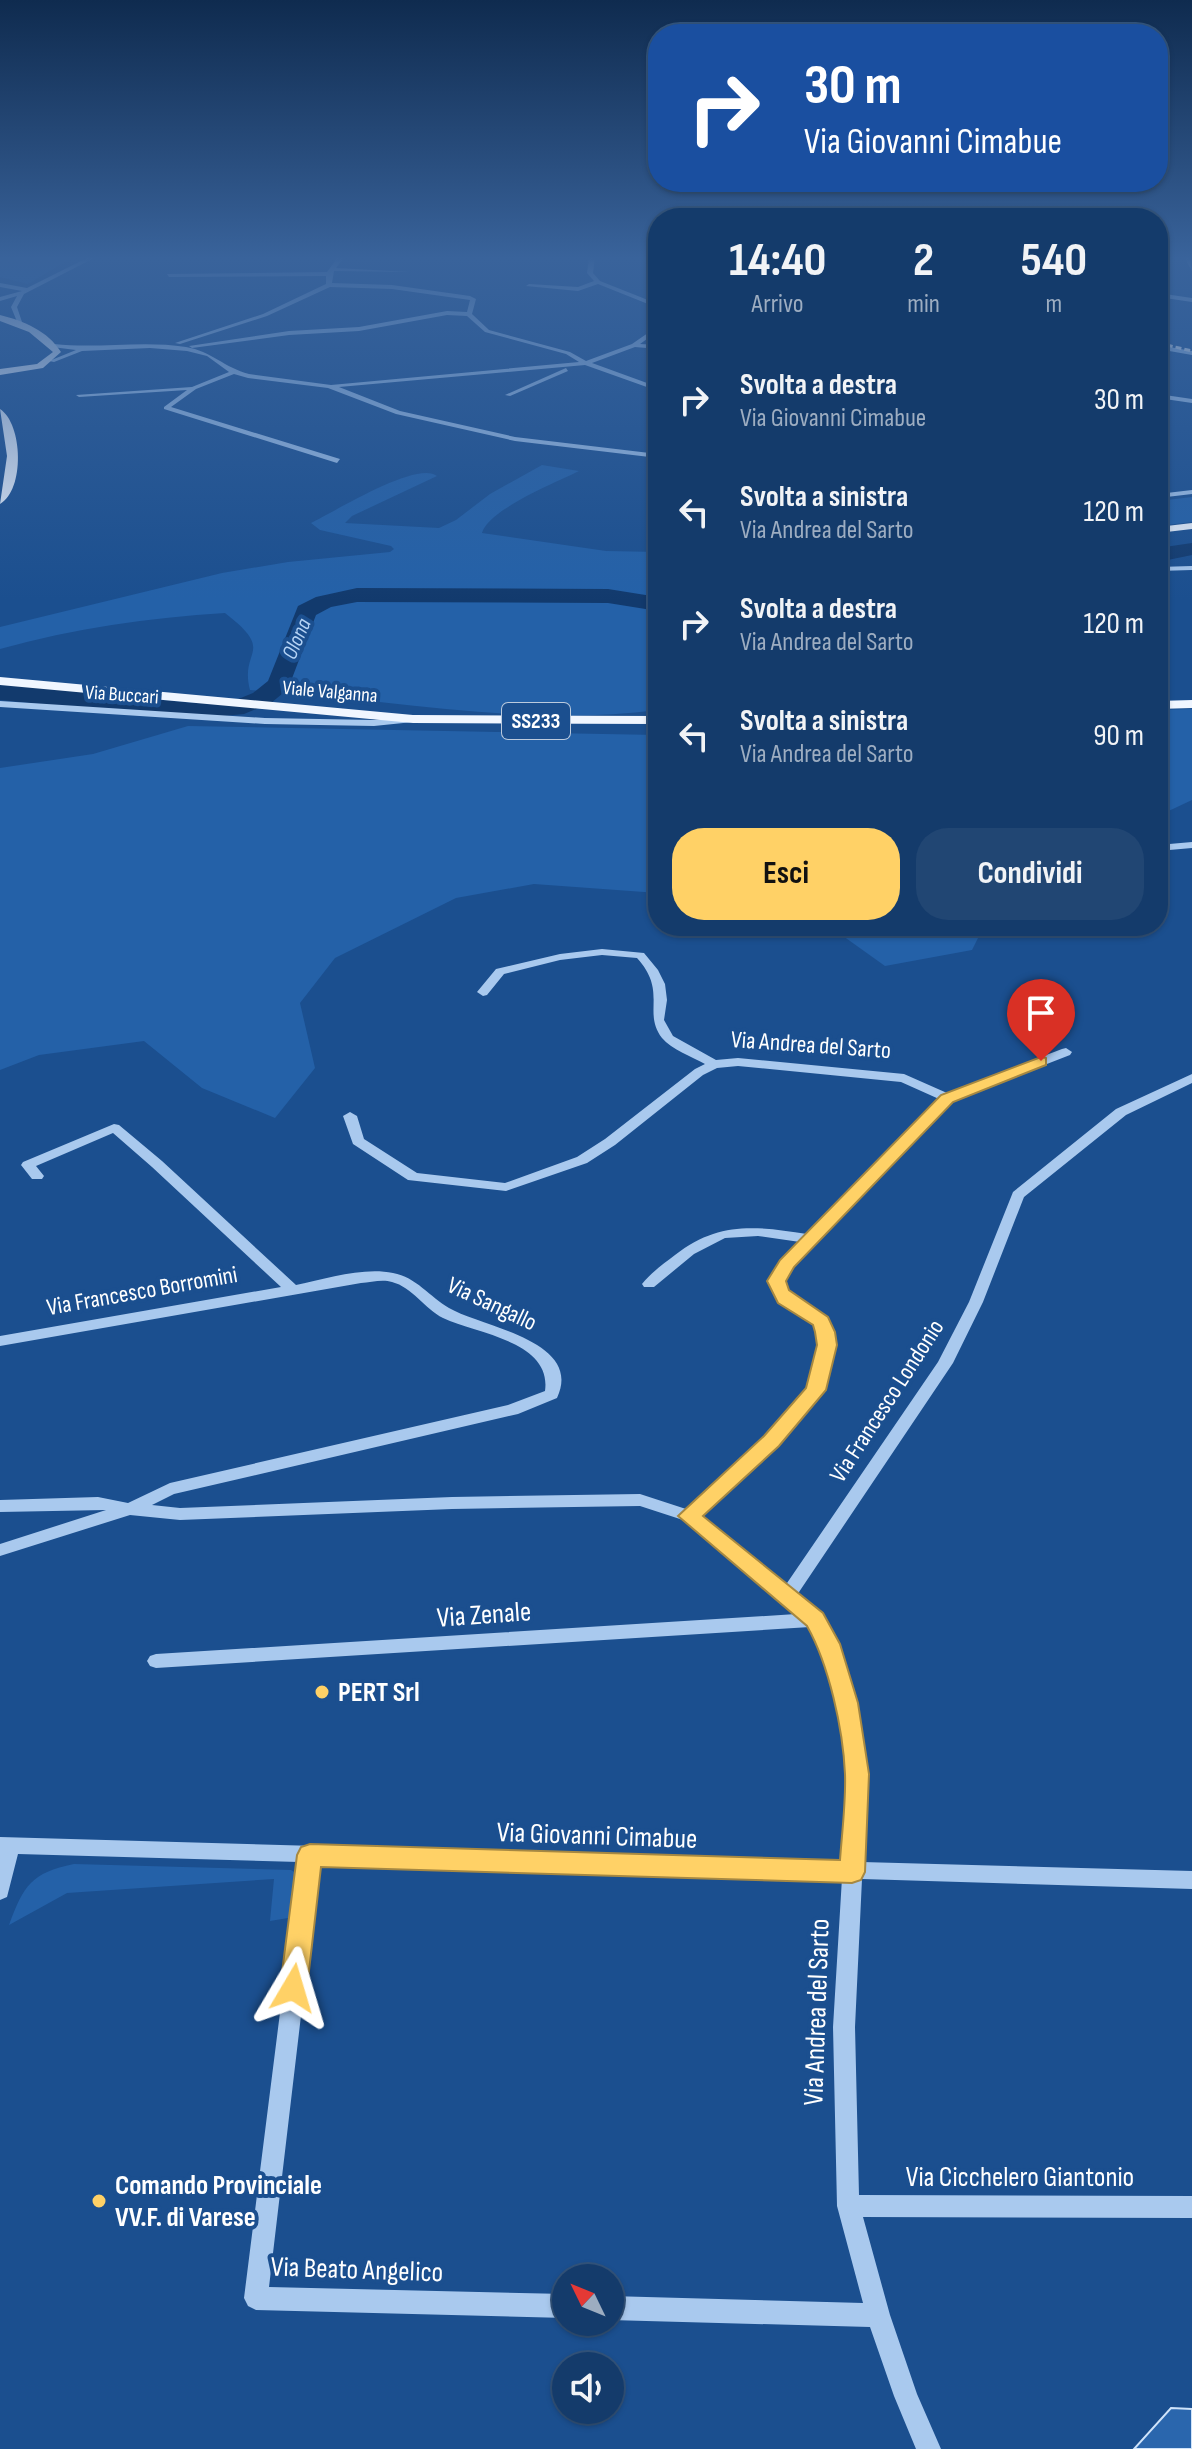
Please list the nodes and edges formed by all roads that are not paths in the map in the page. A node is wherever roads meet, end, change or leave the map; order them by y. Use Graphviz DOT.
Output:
graph roads {
  1 [pos="25,371"];
  2 [pos="497,371"];
  3 [pos="562,371"];
  4 [pos="609,371"];
  5 [pos="234,372"];
  6 [pos="0,381"];
  7 [pos="648,385"];
  8 [pos="329,386"];
  9 [pos="194,388"];
  10 [pos="79,395"];
  11 [pos="508,395"];
  12 [pos="1168,397"];
  13 [pos="1192,401"];
  14 [pos="0,412"];
  15 [pos="648,455"];
  16 [pos="337,461"];
  17 [pos="1192,492"];
  18 [pos="1168,495"];
  19 [pos="0,501"];
  20 [pos="1192,526"];
  21 [pos="1168,529"];
  22 [pos="1192,568"];
  23 [pos="1168,569"];
  24 [pos="0,681"];
  25 [pos="0,704"];
  26 [pos="1192,704"];
  27 [pos="1168,705"];
  28 [pos="304,711"];
  29 [pos="242,719"];
  30 [pos="413,719"];
  31 [pos="648,720"];
  32 [pos="1192,845"];
  33 [pos="1168,847"];
  34 [pos="483,992"];
  35 [pos="1066,1052"];
  36 [pos="714,1064"];
  37 [pos="1192,1078"];
  38 [pos="947,1098"];
  39 [pos="350,1116"];
  40 [pos="37,1176"];
  41 [pos="810,1239"];
  42 [pos="649,1284"];
  43 [pos="292,1289"];
  44 [pos="0,1341"];
  45 [pos="0,1506"];
  46 [pos="130,1509"];
  47 [pos="689,1516"];
  48 [pos="0,1550"];
  49 [pos="788,1595"];
  50 [pos="815,1620"];
  51 [pos="156,1661"];
  52 [pos="5,1846"];
  53 [pos="310,1855"];
  54 [pos="852,1872"];
  55 [pos="1192,1880"];
  56 [pos="0,1891"];
  57 [pos="848,2206"];
  58 [pos="1192,2207"];
  59 [pos="552,2306"];
  60 [pos="624,2308"];
  61 [pos="878,2315"];
  62 [pos="929,2449"];
  1 -- 6 [label="main road"];
  2 -- 8 [label="street"];
  3 -- 11 [label="street"];
  4 -- 7 [label="street"];
  5 -- 8 [label="street"];
  5 -- 9 [label="street"];
  8 -- 15 [label="street"];
  9 -- 10 [label="street"];
  9 -- 16 [label="street"];
  12 -- 13 [label="street"];
  14 -- 19 [label="main road"];
  17 -- 18 [label="street"];
  20 -- 21 [label="main road"];
  22 -- 23 [label="street"];
  24 -- 28 [label="main road, Viale Valganna / SS233"];
  25 -- 29 [label="street, Via Buccari"];
  26 -- 27 [label="main road"];
  28 -- 29 [label="street, Via Buccari"];
  28 -- 30 [label="main road, Viale Valganna / SS233"];
  29 -- 30 [label="street, Via Buccari"];
  30 -- 31 [label="main road, Viale Valganna / SS233"];
  32 -- 33 [label="street"];
  34 -- 36 [label="street, Via Andrea del Sarto"];
  35 -- 38 [label="street"];
  36 -- 38 [label="street, Via Andrea del Sarto"];
  36 -- 39 [label="street, Via Andrea del Sarto"];
  37 -- 49 [label="street, Via Francesco Londonio"];
  38 -- 41 [label="street"];
  40 -- 43 [label="street"];
  41 -- 42 [label="street"];
  41 -- 47 [label="street"];
  43 -- 44 [label="street, Via Francesco Borromini"];
  43 -- 46 [label="street, Via Sangallo"];
  45 -- 46 [label="street"];
  46 -- 47 [label="street"];
  46 -- 48 [label="street"];
  47 -- 49 [label="street, Via Andrea del Sarto"];
  49 -- 50 [label="street, Via Andrea del Sarto"];
  50 -- 51 [label="street, Via Zenale"];
  50 -- 54 [label="street, Via Andrea del Sarto"];
  52 -- 53 [label="street, Via Giovanni Cimabue"];
  52 -- 56 [label="street"];
  53 -- 54 [label="street, Via Giovanni Cimabue"];
  53 -- 59 [label="street, Via Beato Angelico"];
  54 -- 55 [label="street, Via Giovanni Cimabue"];
  54 -- 57 [label="street, Via Andrea del Sarto"];
  57 -- 58 [label="street, Via Cicchelero Giantonio"];
  57 -- 61 [label="street, Via Andrea del Sarto"];
  60 -- 61 [label="street"];
  61 -- 62 [label="street, Via Andrea del Sarto"];
}
